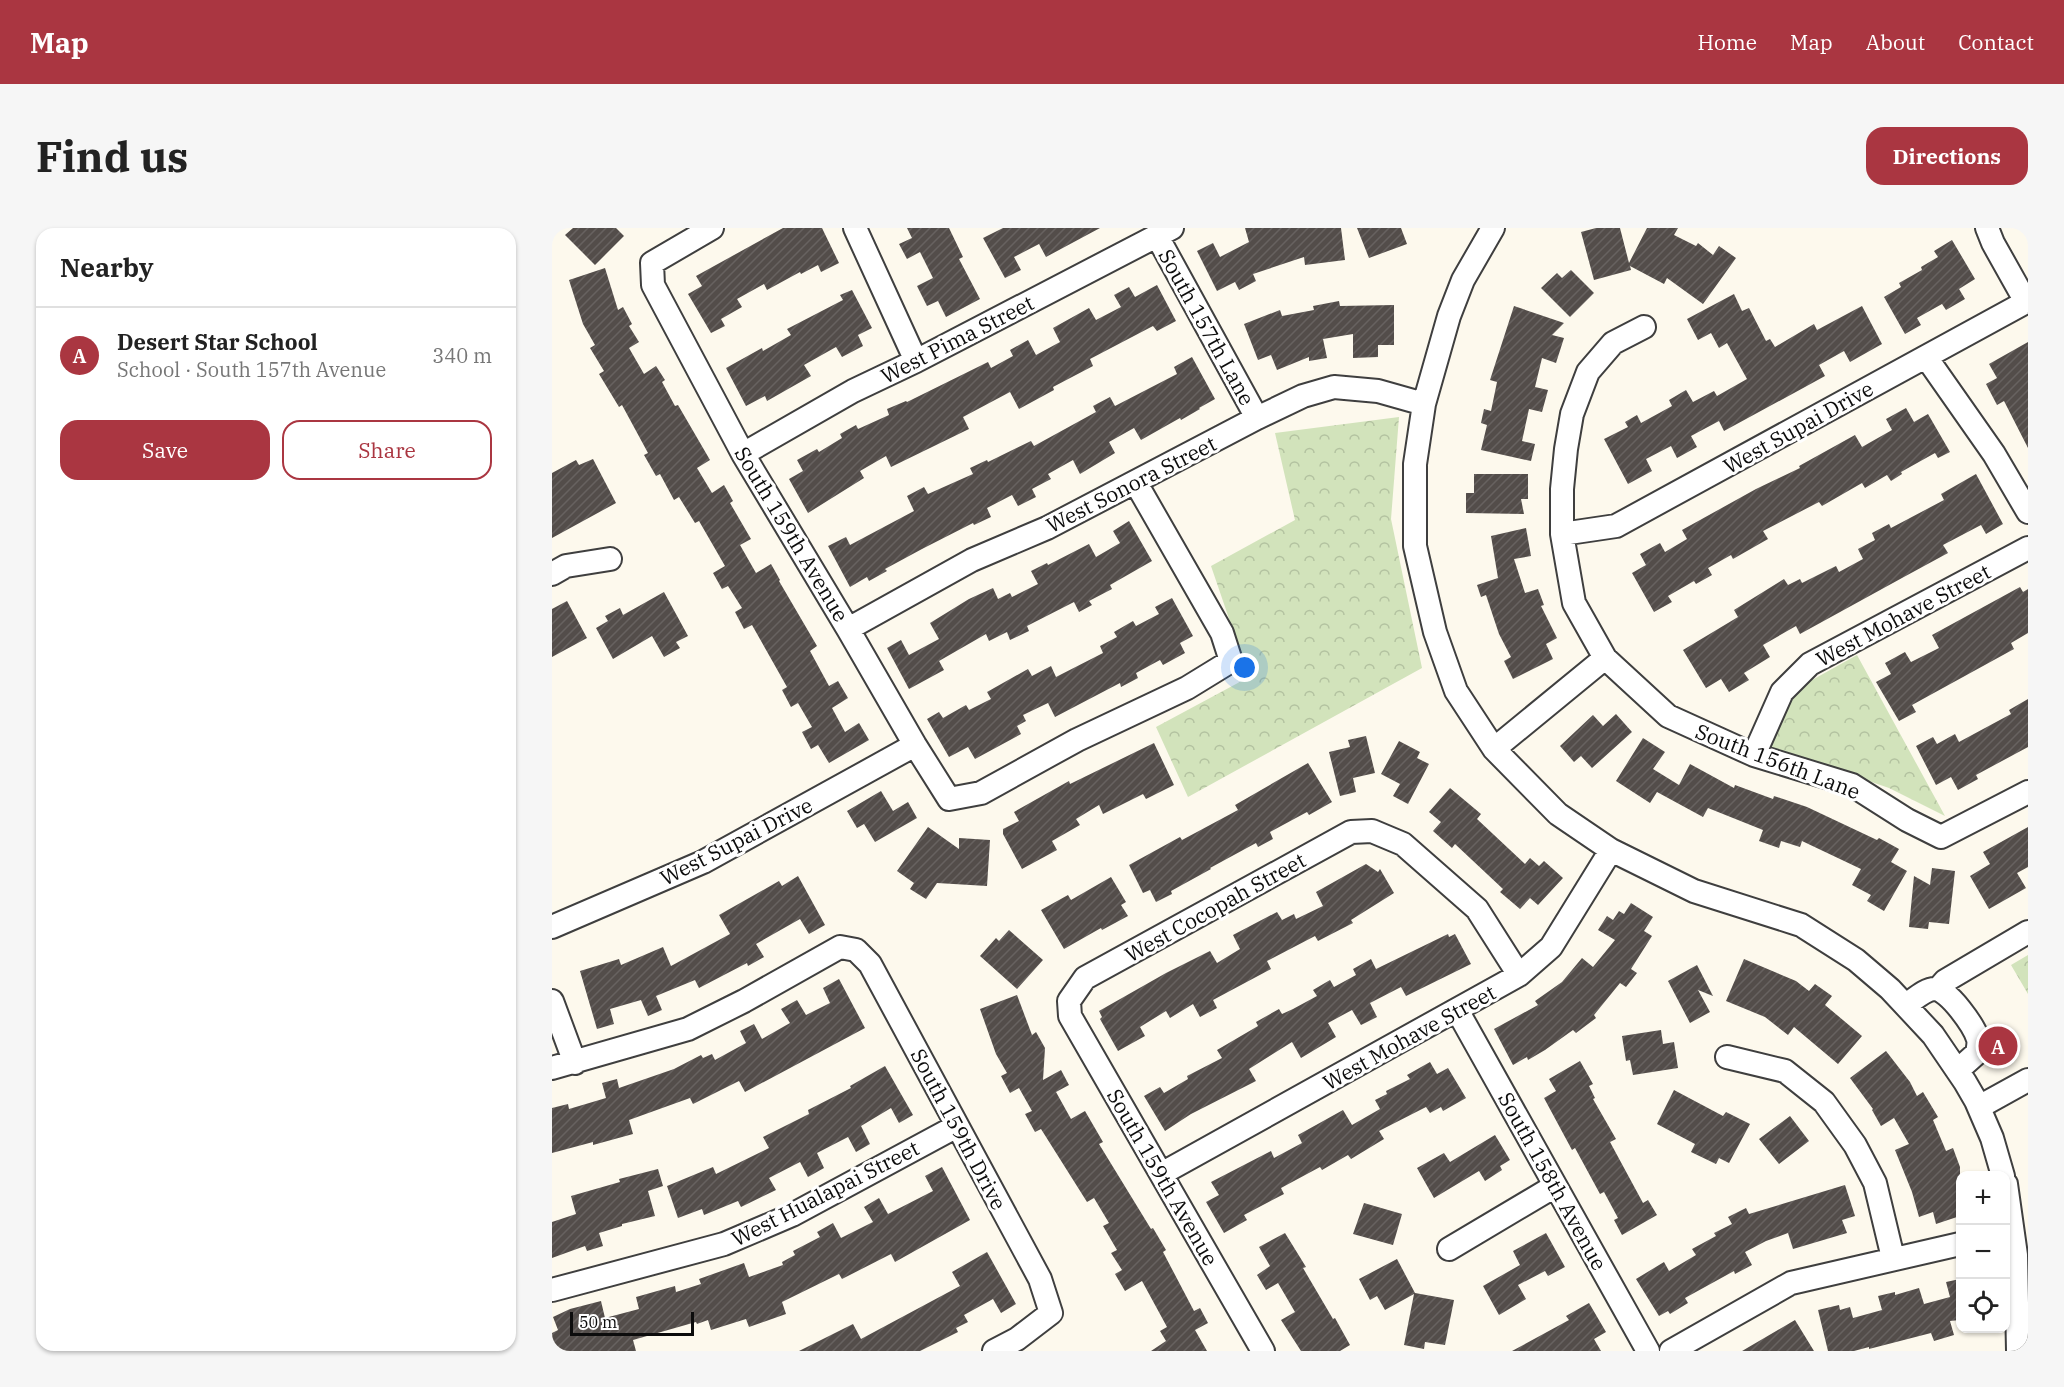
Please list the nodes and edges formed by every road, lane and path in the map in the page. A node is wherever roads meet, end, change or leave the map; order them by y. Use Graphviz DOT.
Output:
graph roads {
  1 [pos="712,228"];
  2 [pos="855,228"];
  3 [pos="1493,228"];
  4 [pos="1987,228"];
  5 [pos="1164,232"];
  6 [pos="2027,301"];
  7 [pos="1644,327"];
  8 [pos="1926,357"];
  9 [pos="916,361"];
  10 [pos="1424,404"];
  11 [pos="1257,418"];
  12 [pos="743,454"];
  13 [pos="1136,483"];
  14 [pos="2028,512"];
  15 [pos="1562,534"];
  16 [pos="2028,548"];
  17 [pos="610,559"];
  18 [pos="552,574"];
  19 [pos="848,629"];
  20 [pos="1605,658"];
  21 [pos="915,745"];
  22 [pos="1494,748"];
  23 [pos="1754,755"];
  24 [pos="2028,792"];
  25 [pos="1611,850"];
  26 [pos="552,927"];
  27 [pos="2028,932"];
  28 [pos="1520,975"];
  29 [pos="1938,989"];
  30 [pos="552,1001"];
  31 [pos="1069,1001"];
  32 [pos="1906,1005"];
  33 [pos="1457,1010"];
  34 [pos="1727,1057"];
  35 [pos="575,1063"];
  36 [pos="552,1068"];
  37 [pos="1958,1070"];
  38 [pos="2028,1080"];
  39 [pos="1979,1107"];
  40 [pos="957,1126"];
  41 [pos="2002,1171"];
  42 [pos="1161,1174"];
  43 [pos="1555,1186"];
  44 [pos="2010,1234"];
  45 [pos="1956,1245"];
  46 [pos="1449,1248"];
  47 [pos="1893,1258"];
  48 [pos="552,1290"];
  49 [pos="2023,1304"];
  50 [pos="994,1351"];
  51 [pos="1263,1351"];
  52 [pos="1648,1351"];
  53 [pos="1671,1351"];
  54 [pos="2018,1351"];
  1 -- 12 [label="street, South 159th Avenue"];
  2 -- 9 [label="street"];
  3 -- 10 [label="street"];
  4 -- 6 [label="street"];
  5 -- 9 [label="street, West Pima Street"];
  5 -- 11 [label="street, South 157th Lane"];
  6 -- 8 [label="street, West Supai Drive"];
  7 -- 15 [label="street, South 156th Lane"];
  8 -- 14 [label="street"];
  8 -- 15 [label="street, West Supai Drive"];
  9 -- 12 [label="street, West Pima Street"];
  10 -- 11 [label="street, West Sonora Street"];
  10 -- 22 [label="street"];
  11 -- 13 [label="street, West Sonora Street"];
  12 -- 19 [label="street, South 159th Avenue"];
  13 -- 19 [label="street, West Sonora Street"];
  13 -- 21 [label="street, South 159th Avenue"];
  15 -- 20 [label="street, South 156th Lane"];
  16 -- 23 [label="street, West Mohave Street"];
  17 -- 18 [label="street"];
  19 -- 21 [label="street, South 159th Avenue"];
  20 -- 22 [label="street"];
  20 -- 23 [label="street, South 156th Lane"];
  21 -- 26 [label="street, West Supai Drive"];
  22 -- 25 [label="street"];
  23 -- 24 [label="street, South 156th Lane"];
  25 -- 28 [label="street, West Mohave Street"];
  25 -- 32 [label="street"];
  27 -- 29 [label="street"];
  28 -- 31 [label="street, West Cocopah Street"];
  28 -- 33 [label="street, West Mohave Street"];
  29 -- 32 [label="street"];
  29 -- 37 [label="street"];
  30 -- 35 [label="street"];
  31 -- 42 [label="street, South 159th Avenue"];
  32 -- 37 [label="street"];
  33 -- 42 [label="street, West Mohave Street"];
  33 -- 43 [label="street, South 158th Avenue"];
  34 -- 47 [label="street"];
  35 -- 36 [label="street"];
  35 -- 40 [label="street, South 159th Drive"];
  37 -- 39 [label="street"];
  38 -- 39 [label="street"];
  39 -- 41 [label="street"];
  40 -- 48 [label="street, West Hualapai Street"];
  40 -- 50 [label="street, South 159th Drive"];
  42 -- 51 [label="street, South 159th Avenue"];
  43 -- 46 [label="street"];
  43 -- 52 [label="street, South 158th Avenue"];
  44 -- 49 [label="street"];
  45 -- 47 [label="street"];
  47 -- 53 [label="street"];
  49 -- 54 [label="street"];
}
